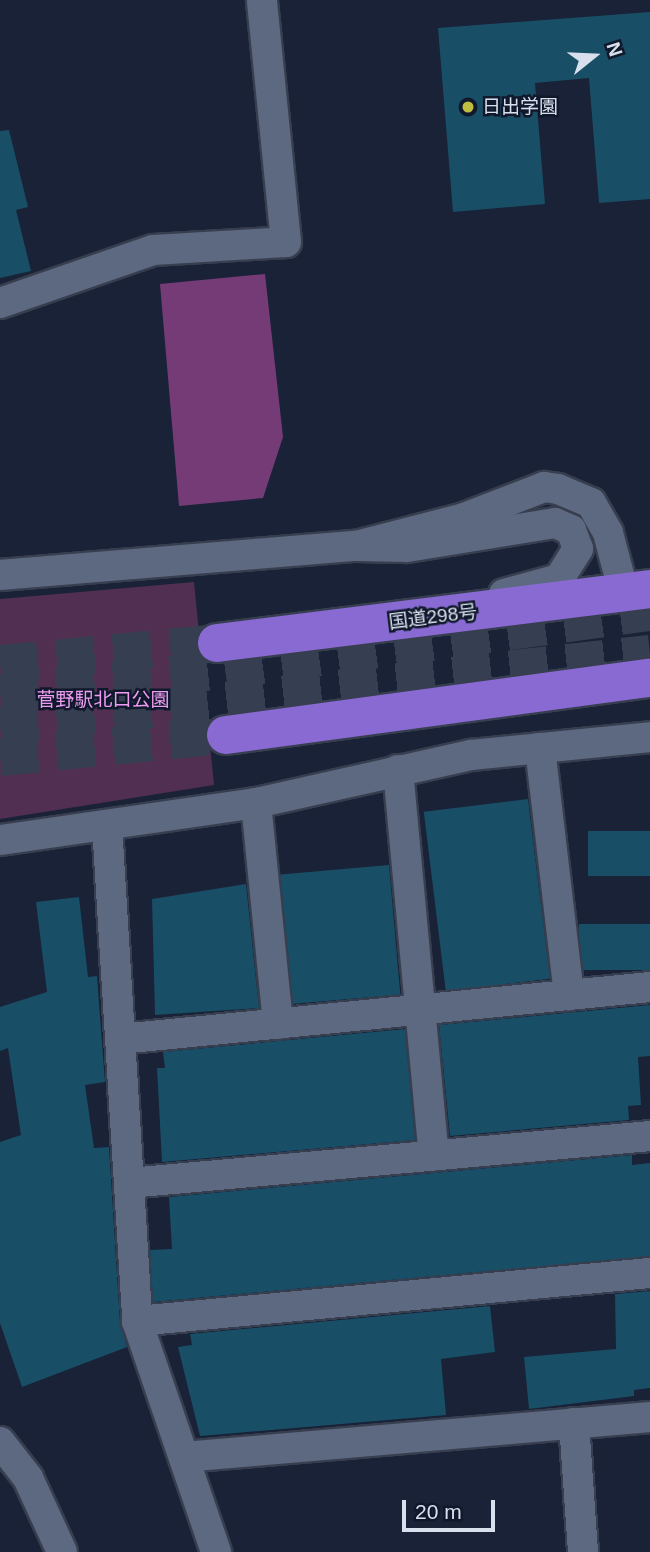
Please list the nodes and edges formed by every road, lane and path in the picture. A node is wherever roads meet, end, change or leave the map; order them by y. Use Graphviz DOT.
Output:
graph roads {
  1 [pos="262,0"];
  2 [pos="0,303"];
  3 [pos="356,546"];
  4 [pos="0,575"];
  5 [pos="637,591"];
  6 [pos="486,610"];
  7 [pos="217,643"];
  8 [pos="650,678"];
  9 [pos="226,735"];
  10 [pos="650,737"];
  11 [pos="540,748"];
  12 [pos="398,769"];
  13 [pos="256,803"];
  14 [pos="107,825"];
  15 [pos="0,840"];
  16 [pos="650,987"];
  17 [pos="569,995"];
  18 [pos="423,1011"];
  19 [pos="278,1024"];
  20 [pos="120,1039"];
  21 [pos="650,1136"];
  22 [pos="434,1155"];
  23 [pos="129,1183"];
  24 [pos="650,1273"];
  25 [pos="138,1321"];
  26 [pos="650,1417"];
  27 [pos="574,1423"];
  28 [pos="0,1443"];
  29 [pos="184,1457"];
  30 [pos="62,1552"];
  31 [pos="216,1552"];
  32 [pos="583,1552"];
  1 -- 2 [label="street"];
  3 -- 4 [label="street"];
  3 -- 5 [label="street"];
  3 -- 6 [label="street"];
  5 -- 6 [label="highway, 国道298号"];
  6 -- 7 [label="highway, 国道298号"];
  8 -- 9 [label="highway"];
  10 -- 11 [label="street"];
  11 -- 12 [label="street"];
  11 -- 17 [label="street"];
  12 -- 13 [label="street"];
  12 -- 18 [label="street"];
  13 -- 14 [label="street"];
  13 -- 19 [label="street"];
  14 -- 15 [label="street"];
  14 -- 20 [label="street"];
  16 -- 17 [label="street"];
  17 -- 18 [label="street"];
  18 -- 19 [label="street"];
  18 -- 22 [label="street"];
  19 -- 20 [label="street"];
  20 -- 23 [label="street"];
  21 -- 22 [label="street"];
  22 -- 23 [label="street"];
  23 -- 25 [label="street"];
  24 -- 25 [label="street"];
  25 -- 29 [label="street"];
  26 -- 27 [label="street"];
  27 -- 29 [label="street"];
  27 -- 32 [label="street"];
  28 -- 30 [label="street"];
  29 -- 31 [label="street"];
}
